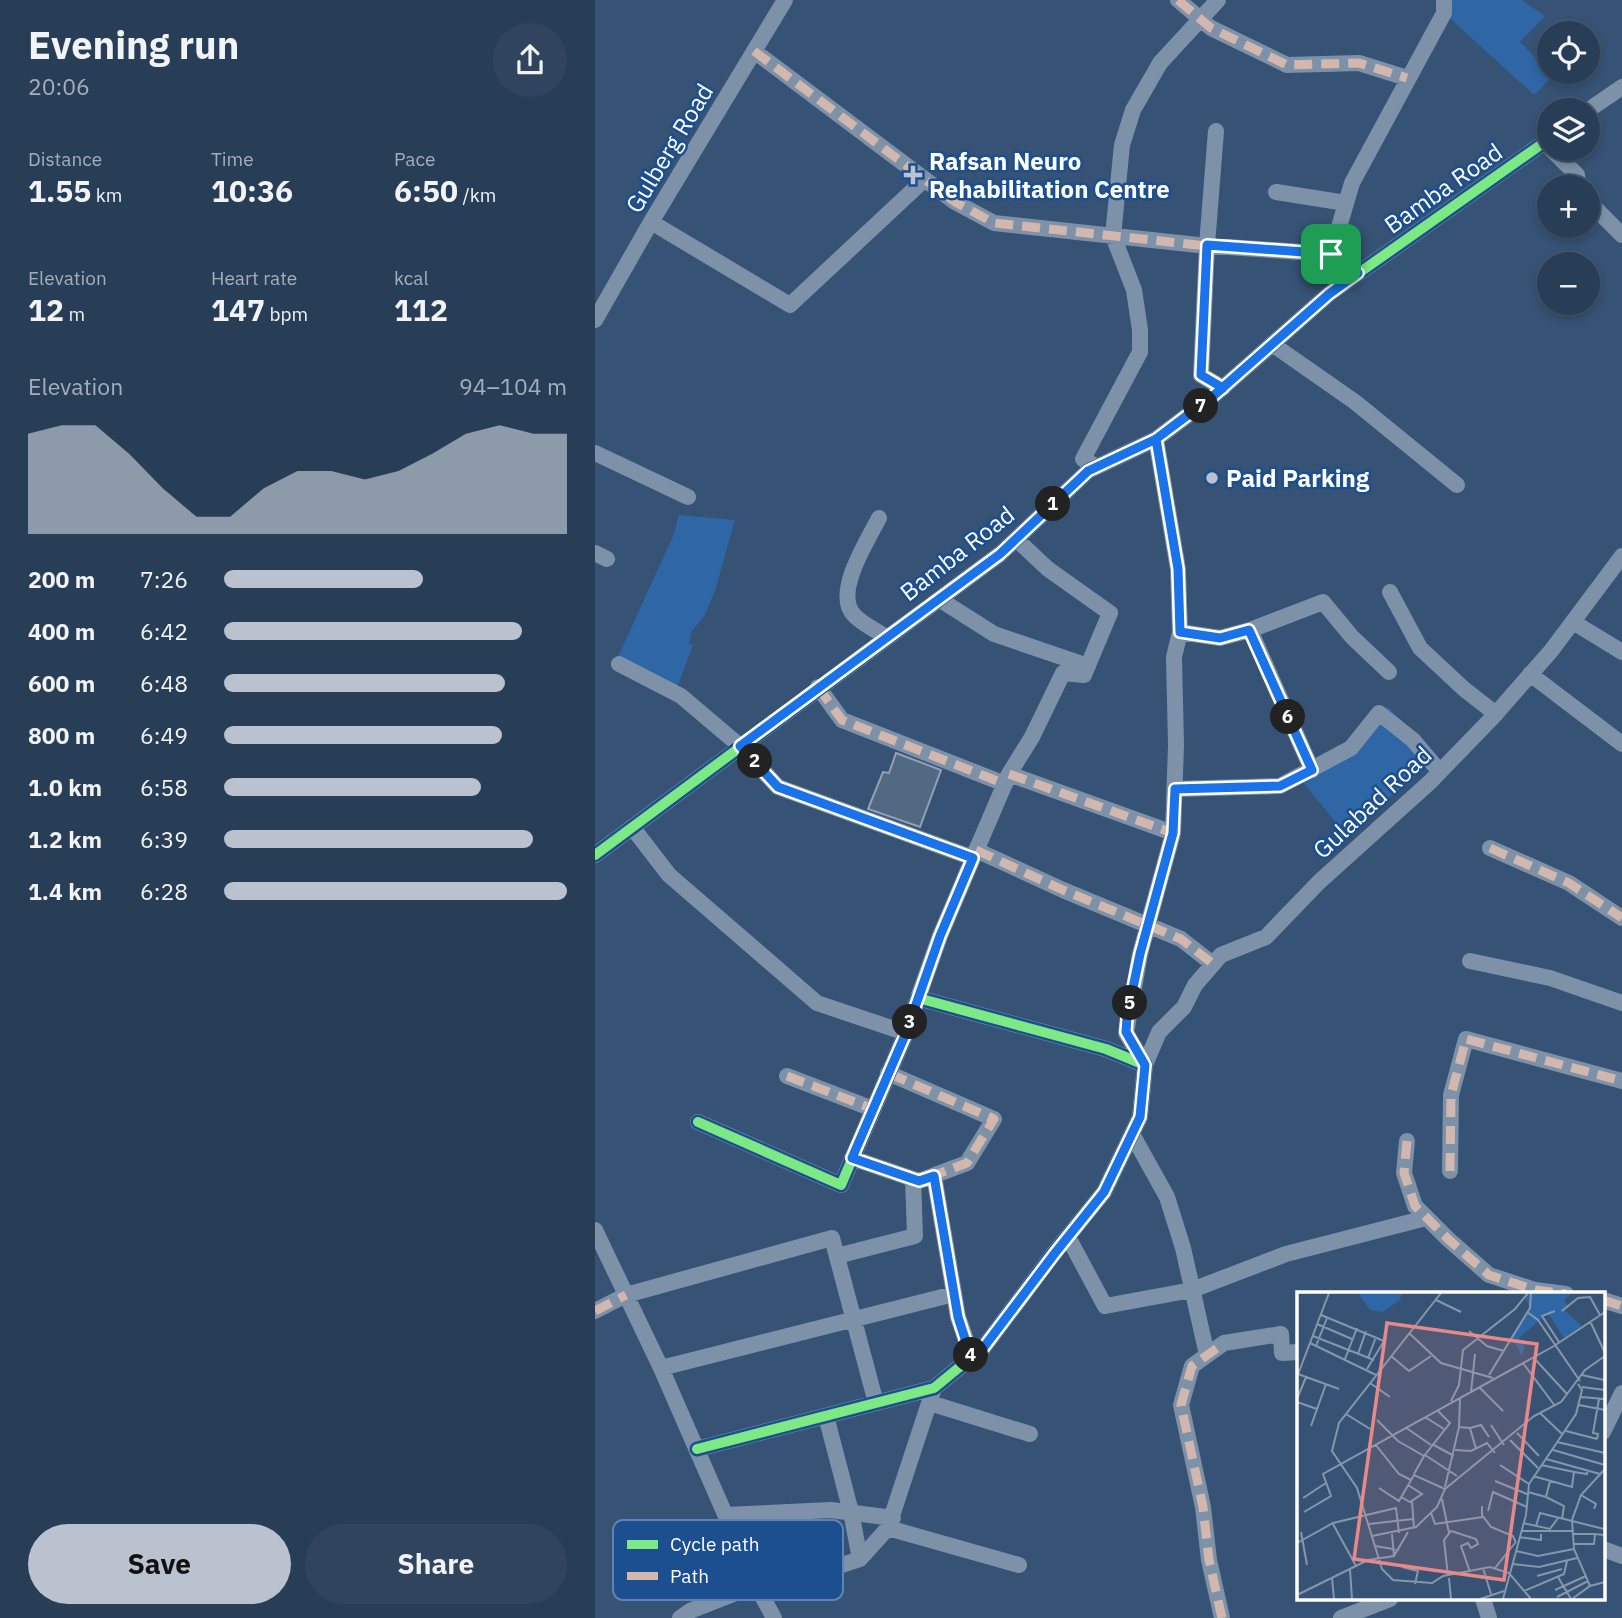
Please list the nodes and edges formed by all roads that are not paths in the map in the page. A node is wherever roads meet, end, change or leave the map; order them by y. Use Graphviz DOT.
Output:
graph roads {
  1 [pos="785,0"];
  2 [pos="1178,0"];
  3 [pos="1218,0"];
  4 [pos="1444,0"];
  5 [pos="1200,19"];
  6 [pos="754,51"];
  7 [pos="1407,78"];
  8 [pos="1618,95"];
  9 [pos="1600,104"];
  10 [pos="1216,131"];
  11 [pos="1537,151"];
  12 [pos="1563,161"];
  13 [pos="1576,175"];
  14 [pos="925,179"];
  15 [pos="1276,192"];
  16 [pos="1346,203"];
  17 [pos="1600,213"];
  18 [pos="651,222"];
  19 [pos="1622,235"];
  20 [pos="1113,236"];
  21 [pos="1207,245"];
  22 [pos="1331,254"];
  23 [pos="1358,273"];
  24 [pos="595,320"];
  25 [pos="1272,344"];
  26 [pos="1223,388"];
  27 [pos="1156,439"];
  28 [pos="595,453"];
  29 [pos="1097,467"];
  30 [pos="1457,485"];
  31 [pos="688,497"];
  32 [pos="879,518"];
  33 [pos="1016,539"];
  34 [pos="1622,556"];
  35 [pos="1390,592"];
  36 [pos="939,599"];
  37 [pos="1573,622"];
  38 [pos="1249,630"];
  39 [pos="1180,632"];
  40 [pos="886,637"];
  41 [pos="1622,652"];
  42 [pos="619,664"];
  43 [pos="1088,666"];
  44 [pos="1389,672"];
  45 [pos="1530,674"];
  46 [pos="818,687"];
  47 [pos="1496,714"];
  48 [pos="1622,744"];
  49 [pos="740,746"];
  50 [pos="1312,770"];
  51 [pos="1440,772"];
  52 [pos="1007,779"];
  53 [pos="1175,789"];
  54 [pos="632,828"];
  55 [pos="1173,833"];
  56 [pos="1490,848"];
  57 [pos="974,854"];
  58 [pos="595,855"];
  59 [pos="1622,919"];
  60 [pos="1147,924"];
  61 [pos="1470,961"];
  62 [pos="1213,964"];
  63 [pos="918,998"];
  64 [pos="1622,1003"];
  65 [pos="906,1033"];
  66 [pos="1145,1065"];
  67 [pos="888,1073"];
  68 [pos="787,1076"];
  69 [pos="1622,1081"];
  70 [pos="873,1110"];
  71 [pos="698,1122"];
  72 [pos="1132,1134"];
  73 [pos="1407,1141"];
  74 [pos="852,1158"];
  75 [pos="1450,1171"];
  76 [pos="934,1176"];
  77 [pos="913,1179"];
  78 [pos="1426,1217"];
  79 [pos="595,1230"];
  80 [pos="1068,1237"];
  81 [pos="837,1256"];
  82 [pos="1192,1290"];
  83 [pos="1550,1292"];
  84 [pos="954,1294"];
  85 [pos="626,1295"];
  86 [pos="1605,1301"];
  87 [pos="1622,1306"];
  88 [pos="595,1311"];
  89 [pos="856,1320"];
  90 [pos="1297,1352"];
  91 [pos="1207,1355"];
  92 [pos="971,1357"];
  93 [pos="661,1368"];
  94 [pos="1622,1393"];
  95 [pos="932,1396"];
  96 [pos="876,1403"];
  97 [pos="827,1416"];
  98 [pos="1605,1428"];
  99 [pos="1030,1434"];
  100 [pos="697,1449"];
  101 [pos="851,1512"];
  102 [pos="726,1515"];
  103 [pos="728,1520"];
  104 [pos="891,1523"];
  105 [pos="1605,1550"];
  106 [pos="1622,1556"];
  107 [pos="860,1559"];
  108 [pos="843,1565"];
  109 [pos="1019,1565"];
  110 [pos="719,1600"];
  111 [pos="764,1600"];
  112 [pos="1483,1600"];
  113 [pos="1377,1612"];
  114 [pos="680,1618"];
  115 [pos="774,1618"];
  116 [pos="1222,1618"];
  117 [pos="1341,1618"];
  118 [pos="1489,1618"];
  1 -- 6 [label="street, Gulberg Road"];
  2 -- 5 [label="street"];
  3 -- 5 [label="street"];
  4 -- 7 [label="street"];
  5 -- 7 [label="street"];
  5 -- 20 [label="street"];
  6 -- 14 [label="street"];
  6 -- 18 [label="street, Gulberg Road"];
  7 -- 16 [label="street"];
  8 -- 9 [label="street"];
  10 -- 21 [label="street"];
  11 -- 23 [label="street, Bamba Road"];
  12 -- 13 [label="street"];
  14 -- 18 [label="street"];
  14 -- 20 [label="street"];
  15 -- 16 [label="street"];
  16 -- 22 [label="street"];
  17 -- 19 [label="street"];
  18 -- 24 [label="street, Gulberg Road"];
  20 -- 21 [label="street"];
  20 -- 29 [label="street"];
  21 -- 22 [label="street"];
  21 -- 26 [label="street"];
  22 -- 23 [label="street"];
  23 -- 25 [label="street, Bamba Road"];
  25 -- 26 [label="street, Bamba Road"];
  25 -- 30 [label="street"];
  26 -- 27 [label="street, Bamba Road"];
  27 -- 29 [label="street, Bamba Road"];
  27 -- 39 [label="street"];
  28 -- 31 [label="street"];
  29 -- 33 [label="street, Bamba Road"];
  32 -- 40 [label="street"];
  33 -- 36 [label="street, Bamba Road"];
  33 -- 43 [label="street"];
  34 -- 37 [label="street, Gulabad Road"];
  35 -- 47 [label="street"];
  36 -- 40 [label="street, Bamba Road"];
  36 -- 43 [label="street"];
  37 -- 41 [label="street"];
  37 -- 45 [label="street, Gulabad Road"];
  38 -- 39 [label="street"];
  38 -- 44 [label="street"];
  38 -- 50 [label="street"];
  39 -- 53 [label="street"];
  40 -- 46 [label="street, Bamba Road"];
  42 -- 49 [label="street"];
  43 -- 52 [label="street"];
  45 -- 47 [label="street, Gulabad Road"];
  45 -- 48 [label="street"];
  46 -- 49 [label="street, Bamba Road"];
  46 -- 52 [label="street"];
  47 -- 51 [label="street, Gulabad Road"];
  49 -- 54 [label="street, Bamba Road"];
  49 -- 57 [label="street"];
  50 -- 51 [label="street"];
  50 -- 53 [label="street"];
  51 -- 62 [label="street, Gulabad Road"];
  52 -- 55 [label="street"];
  52 -- 57 [label="street"];
  53 -- 55 [label="street"];
  54 -- 58 [label="street, Bamba Road"];
  54 -- 65 [label="street"];
  55 -- 60 [label="street"];
  56 -- 59 [label="street"];
  57 -- 60 [label="street"];
  57 -- 63 [label="street"];
  60 -- 62 [label="street"];
  60 -- 66 [label="street"];
  61 -- 64 [label="street"];
  62 -- 66 [label="street, Gulabad Road"];
  63 -- 65 [label="street"];
  63 -- 66 [label="street"];
  65 -- 67 [label="street"];
  66 -- 72 [label="street, Gulabad Road"];
  67 -- 70 [label="street"];
  67 -- 76 [label="street"];
  68 -- 70 [label="street"];
  69 -- 75 [label="street"];
  70 -- 74 [label="street"];
  71 -- 74 [label="street"];
  72 -- 80 [label="street, Gulabad Road"];
  72 -- 82 [label="street"];
  73 -- 78 [label="street"];
  74 -- 77 [label="street"];
  76 -- 77 [label="street"];
  76 -- 84 [label="street"];
  77 -- 81 [label="street"];
  78 -- 82 [label="street"];
  78 -- 83 [label="street"];
  79 -- 85 [label="street"];
  80 -- 82 [label="street"];
  80 -- 92 [label="street, Gulabad Road"];
  81 -- 85 [label="street"];
  81 -- 89 [label="street"];
  82 -- 91 [label="street"];
  84 -- 89 [label="street"];
  84 -- 92 [label="street"];
  85 -- 88 [label="street"];
  85 -- 93 [label="street"];
  86 -- 87 [label="street"];
  89 -- 93 [label="street"];
  89 -- 96 [label="street"];
  90 -- 91 [label="street"];
  91 -- 116 [label="street"];
  92 -- 95 [label="street, Gulabad Road"];
  93 -- 100 [label="street"];
  94 -- 98 [label="street"];
  95 -- 96 [label="street"];
  95 -- 99 [label="street"];
  95 -- 104 [label="street"];
  96 -- 97 [label="street"];
  97 -- 100 [label="street"];
  97 -- 101 [label="street"];
  100 -- 102 [label="street"];
  101 -- 102 [label="street"];
  101 -- 104 [label="street"];
  101 -- 107 [label="street"];
  102 -- 103 [label="street"];
  104 -- 107 [label="street"];
  104 -- 109 [label="street"];
  105 -- 106 [label="street"];
  107 -- 108 [label="street"];
  110 -- 114 [label="street"];
  111 -- 115 [label="street"];
  112 -- 118 [label="street"];
  113 -- 117 [label="street"];
}
